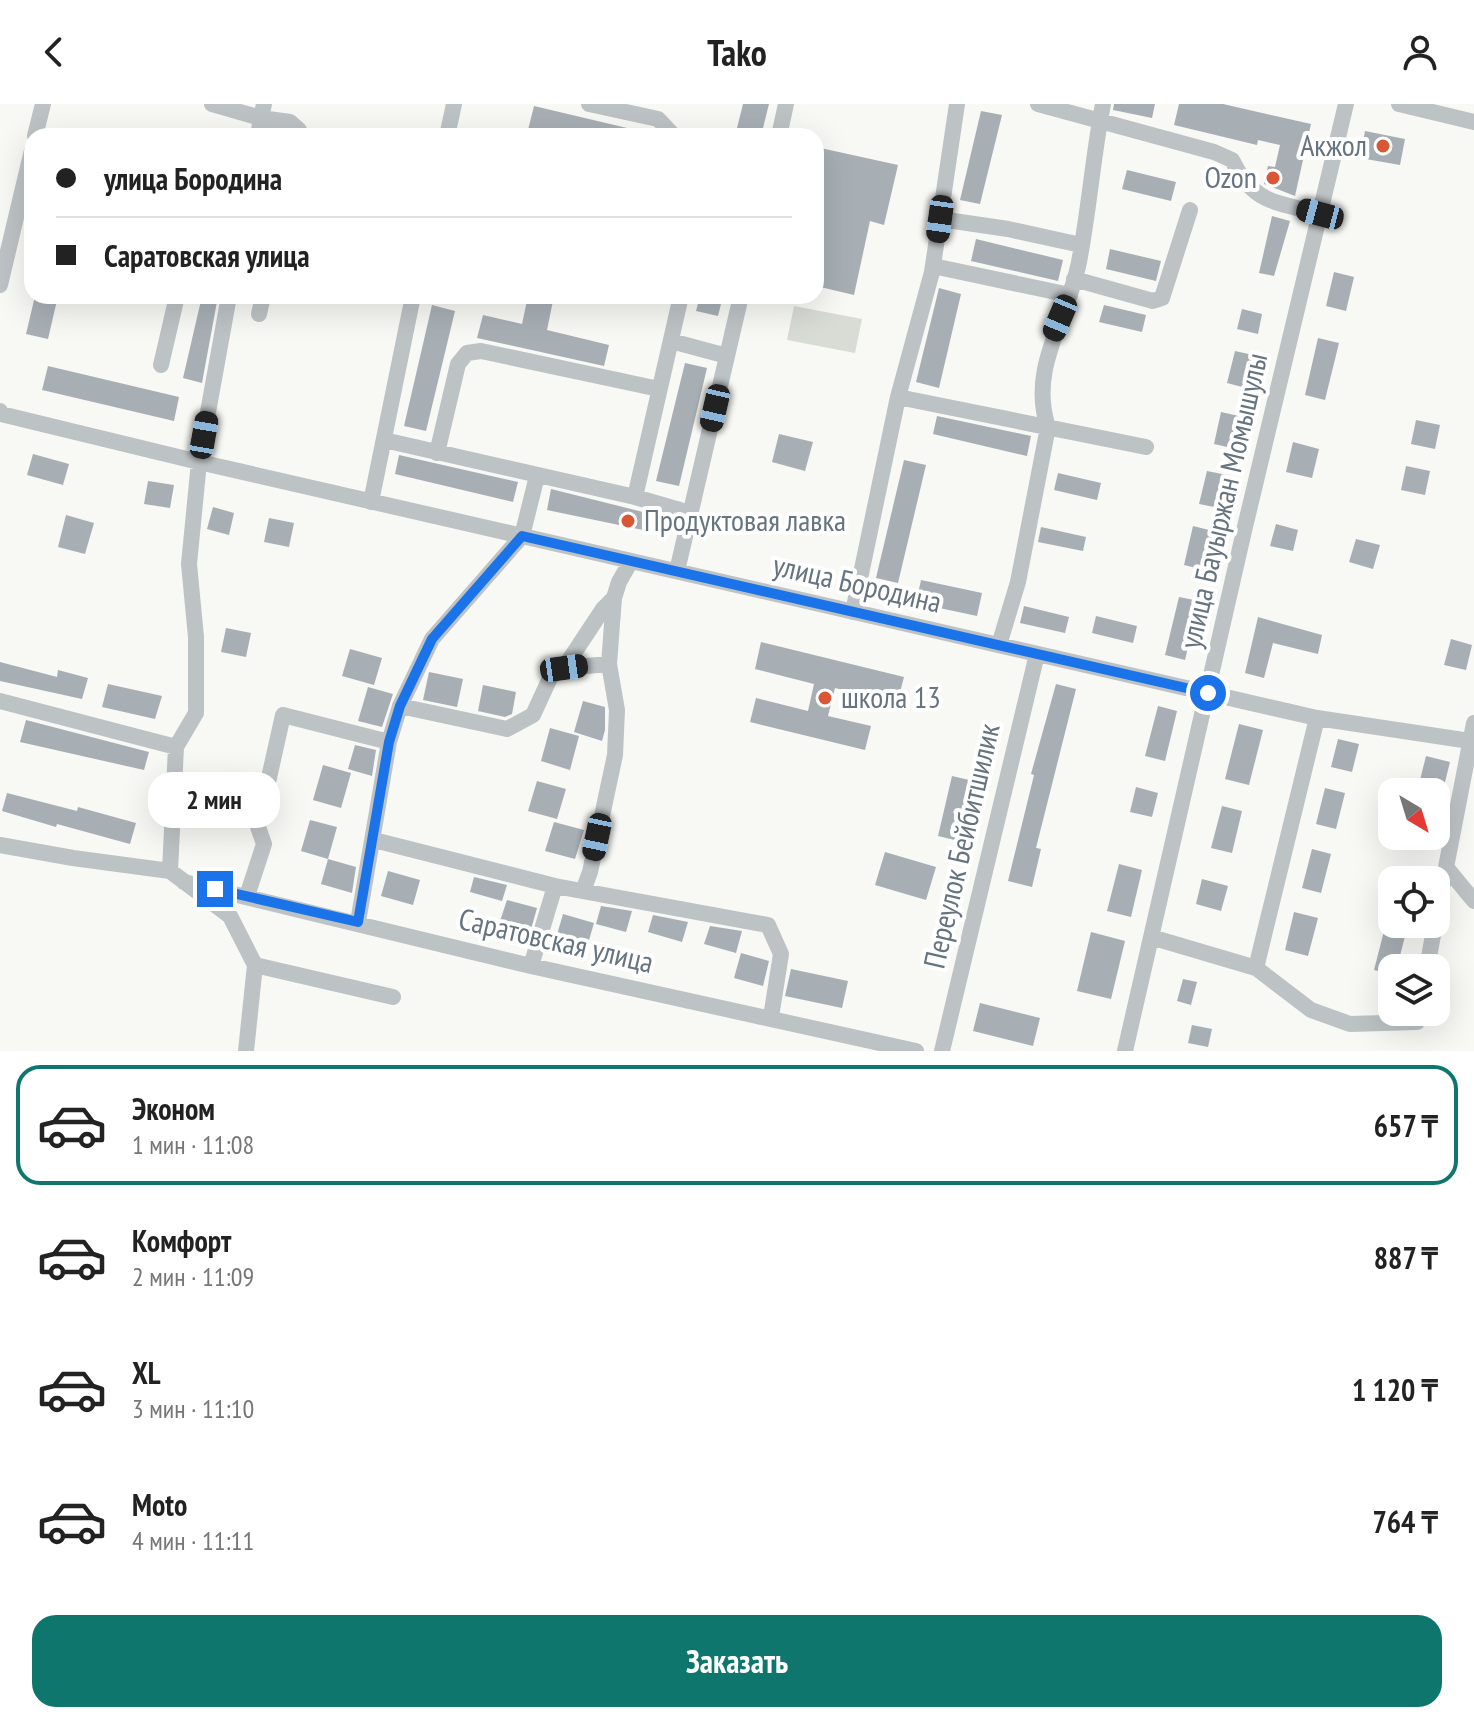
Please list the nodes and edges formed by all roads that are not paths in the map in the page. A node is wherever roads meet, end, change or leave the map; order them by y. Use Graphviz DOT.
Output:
graph roads {
  1 [pos="43,104"];
  2 [pos="212,104"];
  3 [pos="454,104"];
  4 [pos="589,104"];
  5 [pos="786,104"];
  6 [pos="957,104"];
  7 [pos="1038,104"];
  8 [pos="1346,104"];
  9 [pos="1399,104"];
  10 [pos="262,111"];
  11 [pos="1102,112"];
  12 [pos="1474,122"];
  13 [pos="37,128"];
  14 [pos="297,128"];
  15 [pos="449,128"];
  16 [pos="666,128"];
  17 [pos="781,128"];
  18 [pos="24,201"];
  19 [pos="1190,210"];
  20 [pos="1320,214"];
  21 [pos="940,219"];
  22 [pos="1081,245"];
  23 [pos="933,266"];
  24 [pos="0,285"];
  25 [pos="1072,287"];
  26 [pos="175,304"];
  27 [pos="228,304"];
  28 [pos="261,304"];
  29 [pos="411,304"];
  30 [pos="679,304"];
  31 [pos="739,304"];
  32 [pos="259,314"];
  33 [pos="671,341"];
  34 [pos="727,356"];
  35 [pos="161,365"];
  36 [pos="659,389"];
  37 [pos="898,397"];
  38 [pos="0,413"];
  39 [pos="1048,427"];
  40 [pos="384,440"];
  41 [pos="1146,447"];
  42 [pos="437,453"];
  43 [pos="199,462"];
  44 [pos="537,476"];
  45 [pos="635,497"];
  46 [pos="371,502"];
  47 [pos="690,513"];
  48 [pos="522,536"];
  49 [pos="631,561"];
  50 [pos="677,571"];
  51 [pos="614,598"];
  52 [pos="853,612"];
  53 [pos="999,645"];
  54 [pos="1037,654"];
  55 [pos="609,664"];
  56 [pos="564,668"];
  57 [pos="1208,693"];
  58 [pos="0,701"];
  59 [pos="400,706"];
  60 [pos="1317,718"];
  61 [pos="1474,723"];
  62 [pos="1470,741"];
  63 [pos="389,742"];
  64 [pos="176,747"];
  65 [pos="374,840"];
  66 [pos="0,845"];
  67 [pos="1446,866"];
  68 [pos="170,871"];
  69 [pos="1450,872"];
  70 [pos="184,882"];
  71 [pos="555,886"];
  72 [pos="583,891"];
  73 [pos="247,896"];
  74 [pos="1474,901"];
  75 [pos="358,922"];
  76 [pos="1151,937"];
  77 [pos="255,965"];
  78 [pos="531,966"];
  79 [pos="1256,968"];
  80 [pos="393,997"];
  81 [pos="771,1017"];
  82 [pos="1378,1021"];
  83 [pos="246,1051"];
  84 [pos="916,1051"];
  85 [pos="942,1051"];
  86 [pos="1125,1051"];
  1 -- 13 [label="street"];
  2 -- 10 [label="street"];
  3 -- 15 [label="street"];
  4 -- 16 [label="street"];
  5 -- 17 [label="street"];
  6 -- 21 [label="street"];
  7 -- 11 [label="street"];
  8 -- 20 [label="street, улица Бауыржан Момышулы"];
  9 -- 12 [label="street"];
  10 -- 14 [label="street"];
  11 -- 20 [label="street"];
  11 -- 22 [label="street"];
  18 -- 24 [label="street"];
  19 -- 25 [label="street"];
  20 -- 57 [label="street, улица Бауыржан Момышулы"];
  21 -- 22 [label="street"];
  21 -- 23 [label="street"];
  22 -- 25 [label="street"];
  23 -- 25 [label="street"];
  23 -- 37 [label="street"];
  25 -- 39 [label="street"];
  26 -- 35 [label="street"];
  27 -- 43 [label="street"];
  28 -- 32 [label="street"];
  29 -- 40 [label="street"];
  30 -- 33 [label="street"];
  31 -- 34 [label="street"];
  33 -- 34 [label="street"];
  33 -- 36 [label="street"];
  34 -- 47 [label="street"];
  36 -- 42 [label="street"];
  36 -- 45 [label="street"];
  37 -- 39 [label="street"];
  37 -- 52 [label="street"];
  38 -- 43 [label="street, улица Бородина"];
  39 -- 41 [label="street"];
  39 -- 53 [label="street"];
  40 -- 42 [label="street"];
  40 -- 46 [label="street"];
  42 -- 44 [label="street"];
  43 -- 46 [label="street, улица Бородина"];
  43 -- 64 [label="street"];
  44 -- 45 [label="street"];
  44 -- 48 [label="street"];
  45 -- 47 [label="street"];
  46 -- 48 [label="street, улица Бородина"];
  47 -- 50 [label="street"];
  48 -- 49 [label="street, улица Бородина"];
  48 -- 59 [label="street"];
  49 -- 50 [label="street, улица Бородина"];
  49 -- 51 [label="street"];
  50 -- 52 [label="street, улица Бородина"];
  51 -- 55 [label="street"];
  51 -- 56 [label="street"];
  52 -- 53 [label="street, улица Бородина"];
  53 -- 54 [label="street, улица Бородина"];
  54 -- 57 [label="street, улица Бородина"];
  54 -- 85 [label="street, Переулок Бейбитшилик"];
  55 -- 56 [label="street"];
  55 -- 72 [label="street"];
  56 -- 59 [label="street"];
  57 -- 60 [label="street, улица Бородина"];
  57 -- 76 [label="street, улица Бауыржан Момышулы"];
  58 -- 64 [label="street"];
  59 -- 63 [label="street"];
  60 -- 62 [label="street, улица Бородина"];
  60 -- 79 [label="street"];
  61 -- 62 [label="street"];
  62 -- 67 [label="street"];
  63 -- 65 [label="street"];
  63 -- 73 [label="street"];
  64 -- 68 [label="street"];
  65 -- 71 [label="street"];
  65 -- 75 [label="street"];
  66 -- 68 [label="street"];
  68 -- 70 [label="street"];
  69 -- 74 [label="street"];
  70 -- 73 [label="street, Саратовская улица"];
  70 -- 77 [label="street"];
  71 -- 72 [label="street"];
  71 -- 78 [label="street"];
  72 -- 81 [label="street"];
  73 -- 75 [label="street, Саратовская улица"];
  75 -- 78 [label="street, Саратовская улица"];
  76 -- 79 [label="street"];
  76 -- 86 [label="street, улица Бауыржан Момышулы"];
  77 -- 80 [label="street"];
  77 -- 83 [label="street"];
  78 -- 81 [label="street, Саратовская улица"];
  79 -- 82 [label="street"];
  81 -- 84 [label="street, Саратовская улица"];
}
